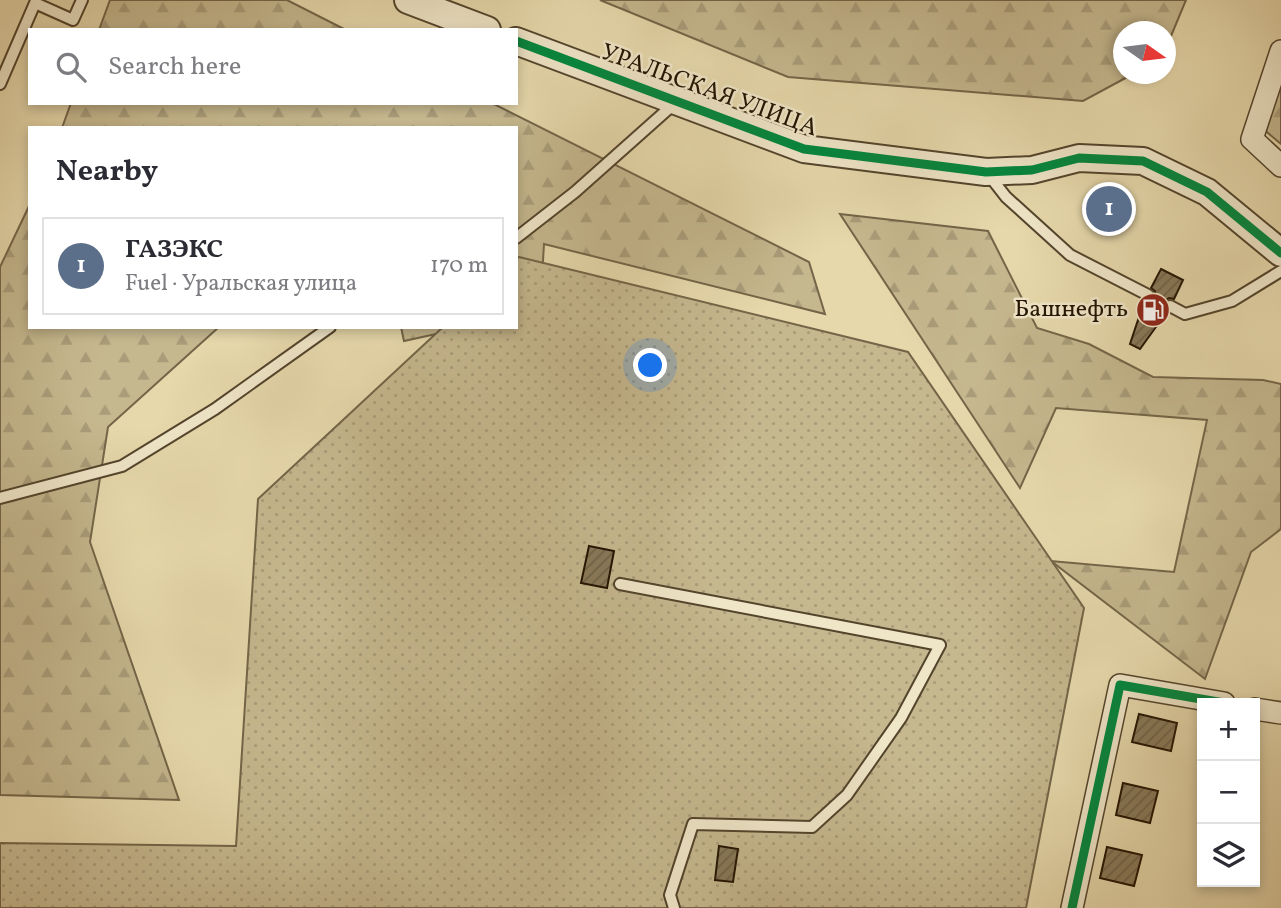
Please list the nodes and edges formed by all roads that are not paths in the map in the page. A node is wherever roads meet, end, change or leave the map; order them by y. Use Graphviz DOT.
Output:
graph roads {
  1 [pos="82,0"];
  2 [pos="408,0"];
  3 [pos="32,1"];
  4 [pos="482,28"];
  5 [pos="518,42"];
  6 [pos="1281,51"];
  7 [pos="0,83"];
  8 [pos="677,102"];
  9 [pos="1281,166"];
  10 [pos="986,172"];
  11 [pos="518,236"];
  12 [pos="1281,253"];
  13 [pos="1281,271"];
  14 [pos="1148,295"];
  15 [pos="1170,306"];
  16 [pos="327,329"];
  17 [pos="0,498"];
  18 [pos="620,584"];
  19 [pos="1197,698"];
  20 [pos="1260,710"];
  21 [pos="1281,713"];
  22 [pos="674,908"];
  23 [pos="1072,908"];
  1 -- 3 [label="lane"];
  2 -- 4 [label="street"];
  3 -- 7 [label="lane"];
  5 -- 8 [label="street, УРАЛЬСКАЯ УЛИЦА"];
  6 -- 9 [label="street"];
  8 -- 10 [label="street, УРАЛЬСКАЯ УЛИЦА"];
  8 -- 11 [label="lane"];
  10 -- 12 [label="street, УРАЛЬСКАЯ УЛИЦА"];
  10 -- 14 [label="lane"];
  13 -- 15 [label="lane"];
  16 -- 17 [label="lane"];
  18 -- 22 [label="lane"];
  19 -- 23 [label="street"];
  20 -- 21 [label="street"];
}
